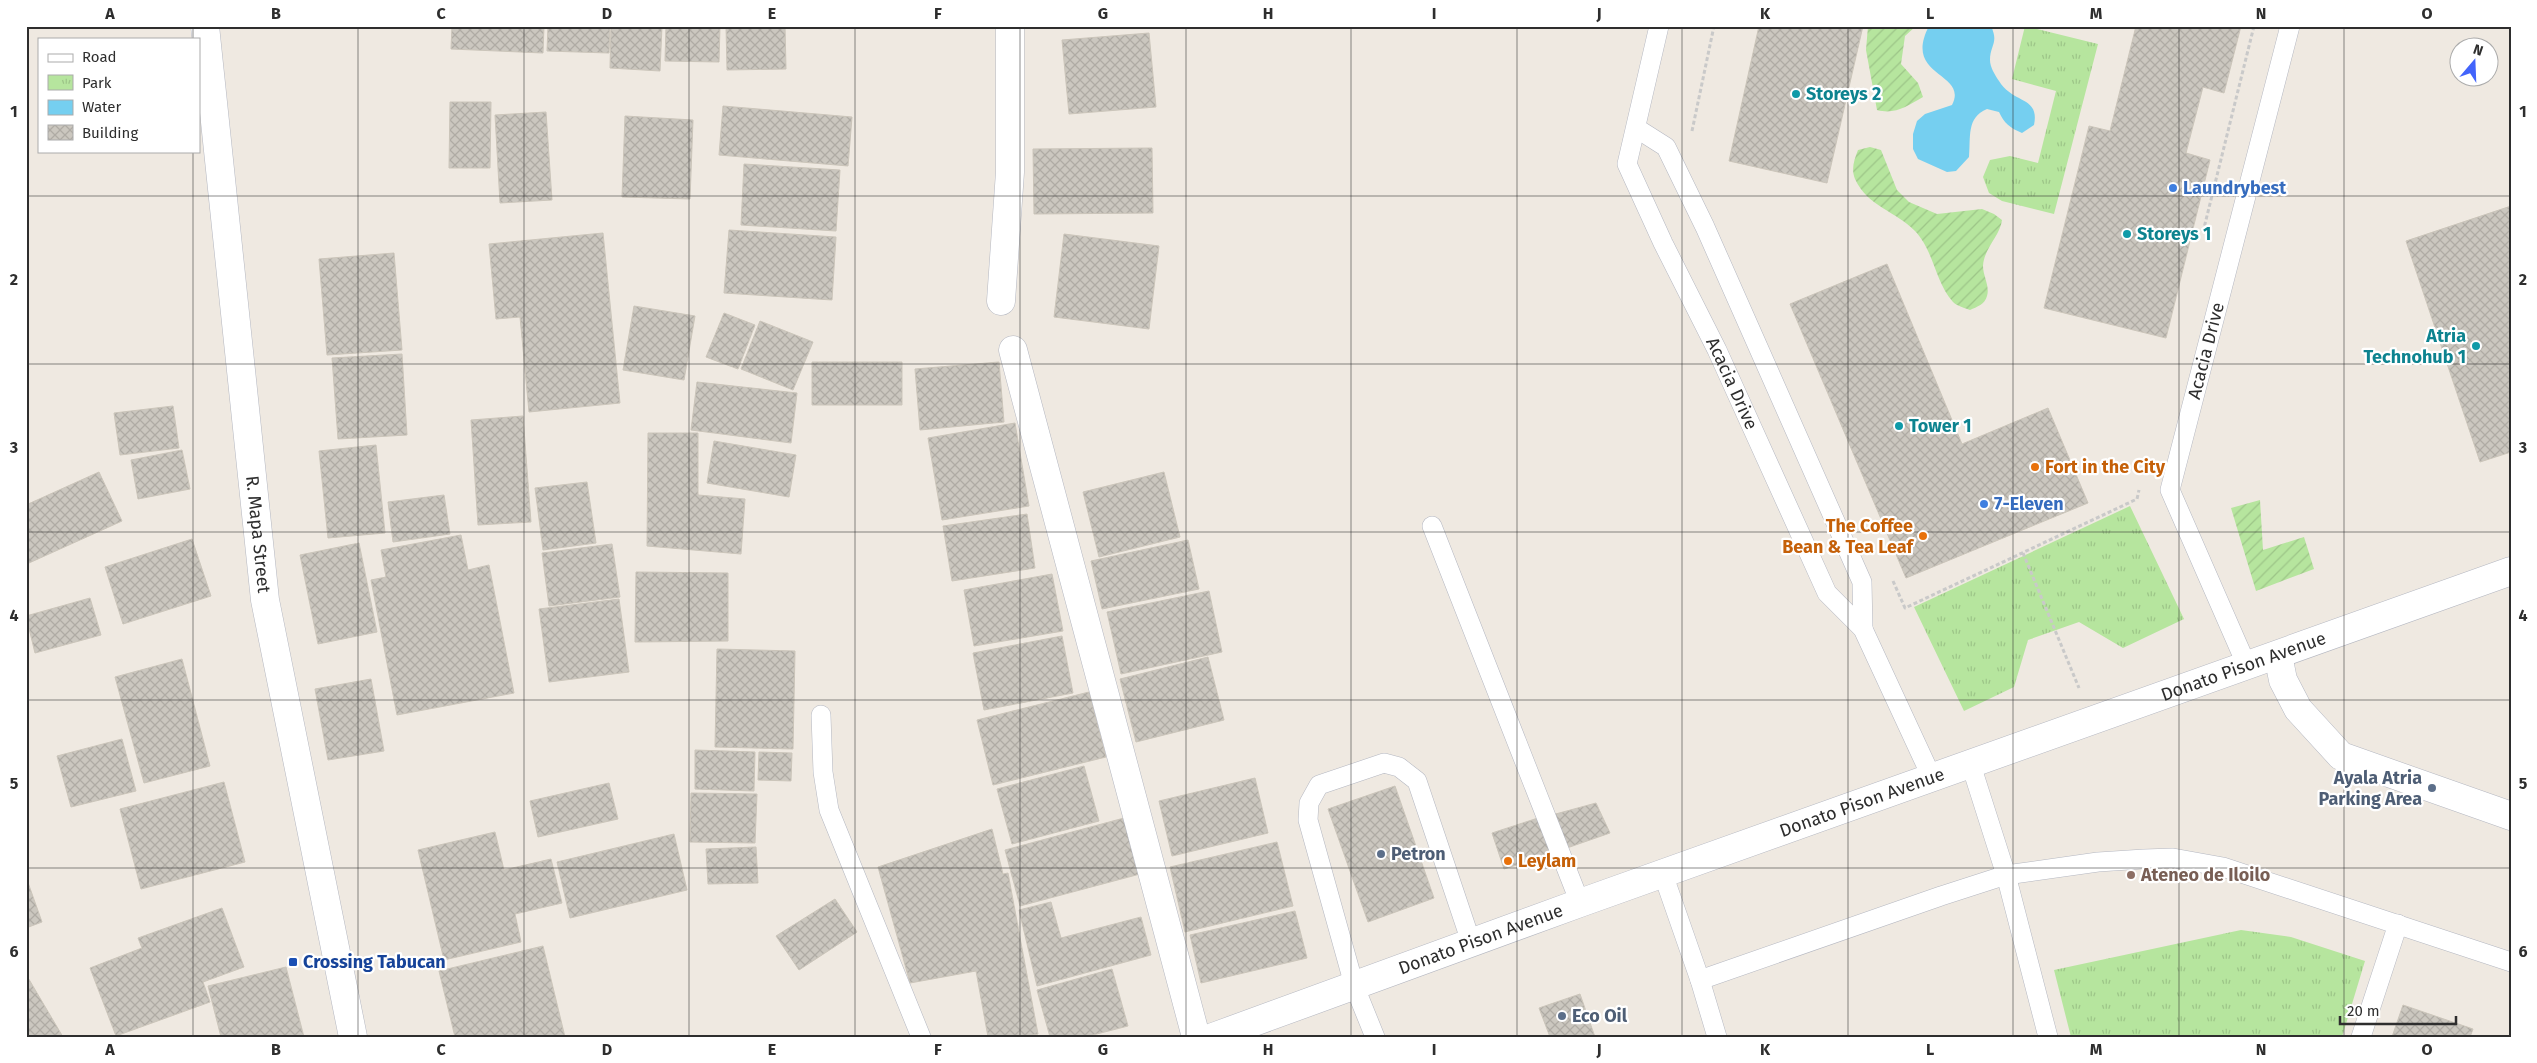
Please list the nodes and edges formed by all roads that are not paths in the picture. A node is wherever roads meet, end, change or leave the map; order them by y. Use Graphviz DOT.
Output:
graph roads {
  1 [pos="205,26"];
  2 [pos="1010,26"];
  3 [pos="1659,26"];
  4 [pos="2290,26"];
  5 [pos="1636,128"];
  6 [pos="1001,301"];
  7 [pos="1013,350"];
  8 [pos="1432,526"];
  9 [pos="2511,571"];
  10 [pos="1863,629"];
  11 [pos="2278,655"];
  12 [pos="2247,666"];
  13 [pos="821,715"];
  14 [pos="1971,765"];
  15 [pos="1932,778"];
  16 [pos="2511,816"];
  17 [pos="1663,874"];
  18 [pos="2006,875"];
  19 [pos="1580,903"];
  20 [pos="2398,924"];
  21 [pos="1471,942"];
  22 [pos="2511,962"];
  23 [pos="1700,980"];
  24 [pos="1354,985"];
  25 [pos="353,1037"];
  26 [pos="920,1037"];
  27 [pos="1196,1037"];
  28 [pos="1213,1037"];
  29 [pos="1374,1037"];
  30 [pos="1717,1037"];
  31 [pos="2048,1037"];
  32 [pos="2361,1037"];
  1 -- 25 [label="main road, R. Mapa Street"];
  2 -- 6 [label="main road"];
  3 -- 5 [label="lane, Acacia Drive"];
  4 -- 12 [label="lane, Acacia Drive"];
  5 -- 10 [label="lane, Acacia Drive"];
  5 -- 10 [label="lane, Acacia Drive"];
  7 -- 27 [label="main road"];
  8 -- 19 [label="lane"];
  9 -- 11 [label="main road, Donato Pison Avenue"];
  10 -- 15 [label="lane, Acacia Drive"];
  11 -- 12 [label="main road, Donato Pison Avenue"];
  11 -- 16 [label="main road"];
  12 -- 14 [label="main road, Donato Pison Avenue"];
  13 -- 26 [label="lane"];
  14 -- 15 [label="main road, Donato Pison Avenue"];
  14 -- 18 [label="lane"];
  15 -- 17 [label="main road, Donato Pison Avenue"];
  17 -- 19 [label="main road, Donato Pison Avenue"];
  17 -- 23 [label="lane"];
  18 -- 20 [label="lane"];
  18 -- 23 [label="lane"];
  18 -- 31 [label="lane"];
  19 -- 21 [label="main road, Donato Pison Avenue"];
  20 -- 22 [label="lane"];
  20 -- 32 [label="lane"];
  21 -- 24 [label="main road, Donato Pison Avenue"];
  21 -- 24 [label="lane"];
  23 -- 30 [label="lane"];
  24 -- 28 [label="main road, Donato Pison Avenue"];
  24 -- 29 [label="lane"];
}
